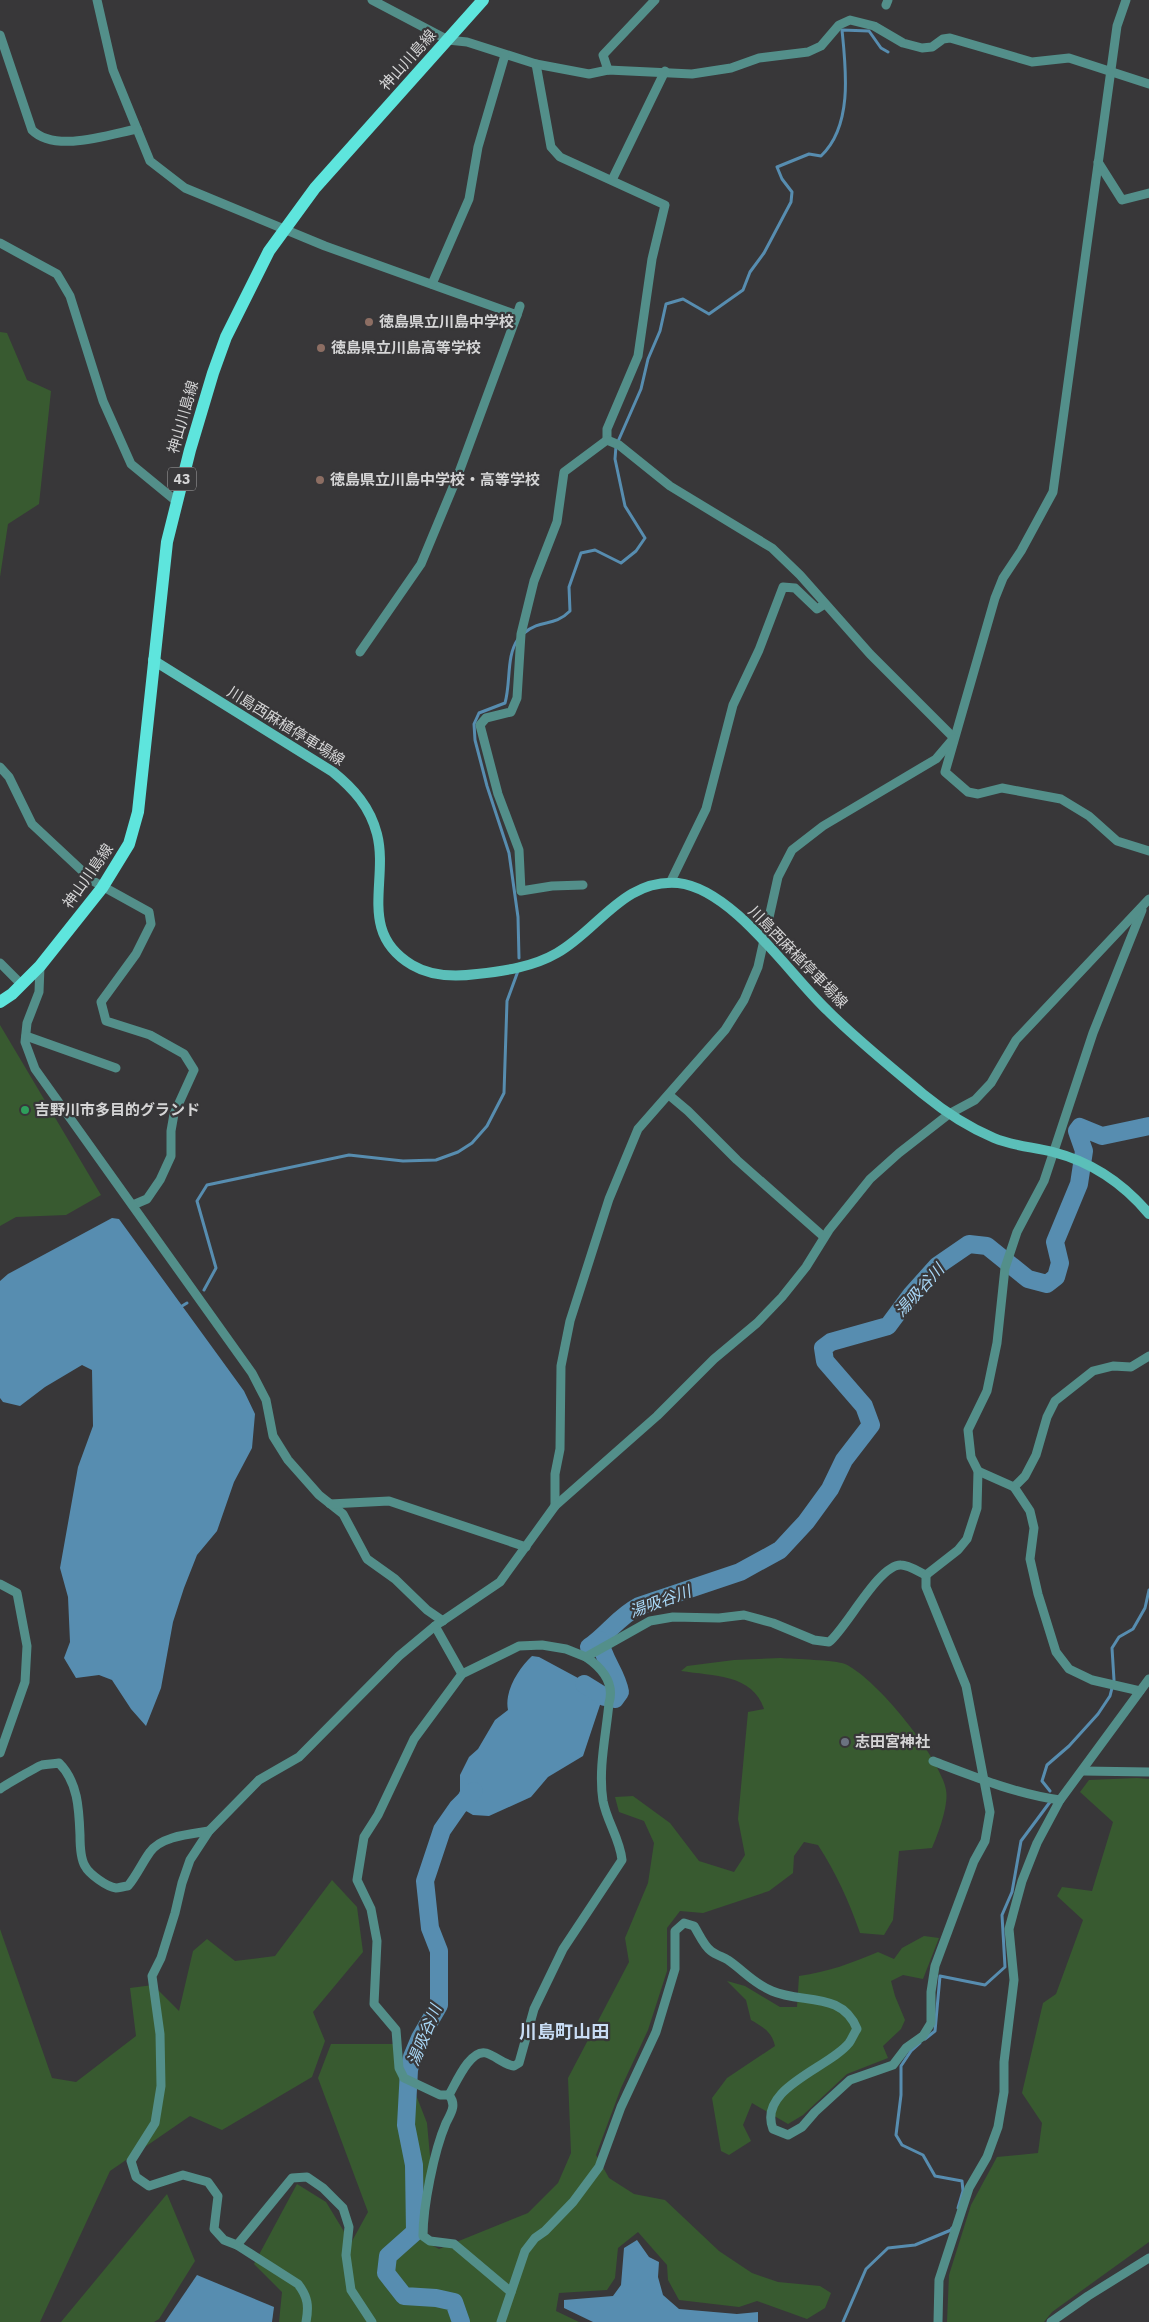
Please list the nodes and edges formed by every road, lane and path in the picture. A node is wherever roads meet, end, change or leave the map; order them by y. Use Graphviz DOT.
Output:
graph roads {
  1 [pos="97,0"];
  2 [pos="372,0"];
  3 [pos="483,0"];
  4 [pos="655,0"];
  5 [pos="1126,0"];
  6 [pos="0,35"];
  7 [pos="448,40"];
  8 [pos="504,55"];
  9 [pos="536,64"];
  10 [pos="608,70"];
  11 [pos="1111,70"];
  12 [pos="665,71"];
  13 [pos="1149,84"];
  14 [pos="137,129"];
  15 [pos="1098,162"];
  16 [pos="612,180"];
  17 [pos="1149,193"];
  18 [pos="285,229"];
  19 [pos="0,243"];
  20 [pos="432,284"];
  21 [pos="613,443"];
  22 [pos="176,501"];
  23 [pos="825,604"];
  24 [pos="360,652"];
  25 [pos="153,660"];
  26 [pos="954,738"];
  27 [pos="0,768"];
  28 [pos="1149,850"];
  29 [pos="670,883"];
  30 [pos="583,885"];
  31 [pos="102,888"];
  32 [pos="1147,901"];
  33 [pos="764,940"];
  34 [pos="0,963"];
  35 [pos="40,966"];
  36 [pos="22,985"];
  37 [pos="0,1002"];
  38 [pos="26,1036"];
  39 [pos="116,1068"];
  40 [pos="669,1095"];
  41 [pos="949,1114"];
  42 [pos="1054,1152"];
  43 [pos="133,1204"];
  44 [pos="1149,1214"];
  45 [pos="824,1237"];
  46 [pos="1149,1356"];
  47 [pos="978,1471"];
  48 [pos="1014,1487"];
  49 [pos="330,1504"];
  50 [pos="555,1506"];
  51 [pos="526,1547"];
  52 [pos="926,1575"];
  53 [pos="0,1584"];
  54 [pos="439,1623"];
  55 [pos="586,1656"];
  56 [pos="462,1674"];
  57 [pos="1149,1679"];
  58 [pos="1140,1691"];
  59 [pos="0,1753"];
  60 [pos="933,1761"];
  61 [pos="1083,1771"];
  62 [pos="1149,1772"];
  63 [pos="986,1781"];
  64 [pos="1,1786"];
  65 [pos="1060,1800"];
  66 [pos="209,1831"];
  67 [pos="449,2095"];
  68 [pos="237,2245"];
  69 [pos="1149,2258"];
  70 [pos="511,2292"];
  71 [pos="306,2322"];
  72 [pos="372,2322"];
  73 [pos="501,2322"];
  74 [pos="938,2322"];
  75 [pos="1051,2322"];
  1 -- 14 [label="street"];
  2 -- 7 [label="street"];
  3 -- 7 [label="main road, 神山川島線 / 43"];
  4 -- 10 [label="street"];
  5 -- 11 [label="street"];
  6 -- 14 [label="street"];
  7 -- 8 [label="street"];
  7 -- 18 [label="main road, 神山川島線 / 43"];
  8 -- 9 [label="street"];
  8 -- 20 [label="street"];
  9 -- 10 [label="street"];
  9 -- 16 [label="street"];
  10 -- 12 [label="street"];
  11 -- 12 [label="street"];
  11 -- 13 [label="street"];
  11 -- 15 [label="street"];
  12 -- 16 [label="street"];
  14 -- 18 [label="street"];
  15 -- 17 [label="street"];
  15 -- 26 [label="street"];
  16 -- 21 [label="street"];
  18 -- 20 [label="street"];
  18 -- 22 [label="main road, 神山川島線 / 43"];
  19 -- 22 [label="street"];
  20 -- 24 [label="street"];
  21 -- 23 [label="street"];
  21 -- 30 [label="street"];
  22 -- 25 [label="main road, 神山川島線 / 43"];
  23 -- 26 [label="street"];
  23 -- 29 [label="street"];
  25 -- 29 [label="main road, 川島西麻植停車場線"];
  25 -- 31 [label="main road, 神山川島線 / 43"];
  26 -- 28 [label="street"];
  26 -- 33 [label="street"];
  27 -- 31 [label="street"];
  29 -- 33 [label="main road, 川島西麻植停車場線"];
  31 -- 35 [label="main road, 神山川島線 / 43"];
  31 -- 43 [label="street"];
  32 -- 41 [label="street"];
  32 -- 42 [label="street"];
  33 -- 40 [label="street"];
  33 -- 41 [label="main road, 川島西麻植停車場線"];
  34 -- 36 [label="street"];
  35 -- 36 [label="main road, 神山川島線 / 43"];
  35 -- 38 [label="street"];
  36 -- 37 [label="main road, 神山川島線 / 43"];
  38 -- 39 [label="street"];
  38 -- 43 [label="street"];
  40 -- 45 [label="street"];
  40 -- 50 [label="street"];
  41 -- 42 [label="main road, 川島西麻植停車場線"];
  41 -- 45 [label="street"];
  42 -- 44 [label="main road, 川島西麻植停車場線"];
  42 -- 47 [label="street"];
  43 -- 49 [label="street"];
  45 -- 50 [label="street"];
  46 -- 48 [label="street"];
  47 -- 48 [label="street"];
  47 -- 52 [label="street"];
  48 -- 58 [label="street"];
  49 -- 51 [label="street"];
  49 -- 54 [label="street"];
  50 -- 51 [label="street"];
  51 -- 54 [label="street"];
  52 -- 55 [label="street"];
  52 -- 63 [label="street"];
  53 -- 59 [label="street"];
  54 -- 56 [label="street"];
  54 -- 66 [label="street"];
  55 -- 56 [label="street"];
  55 -- 67 [label="street"];
  56 -- 67 [label="street"];
  57 -- 58 [label="street"];
  58 -- 61 [label="street"];
  60 -- 63 [label="street"];
  61 -- 62 [label="street"];
  61 -- 65 [label="street"];
  63 -- 65 [label="street"];
  63 -- 70 [label="street"];
  64 -- 66 [label="street"];
  65 -- 74 [label="street"];
  66 -- 68 [label="street"];
  67 -- 70 [label="street"];
  68 -- 71 [label="street"];
  68 -- 72 [label="street"];
  69 -- 75 [label="street"];
  70 -- 73 [label="street"];
}
